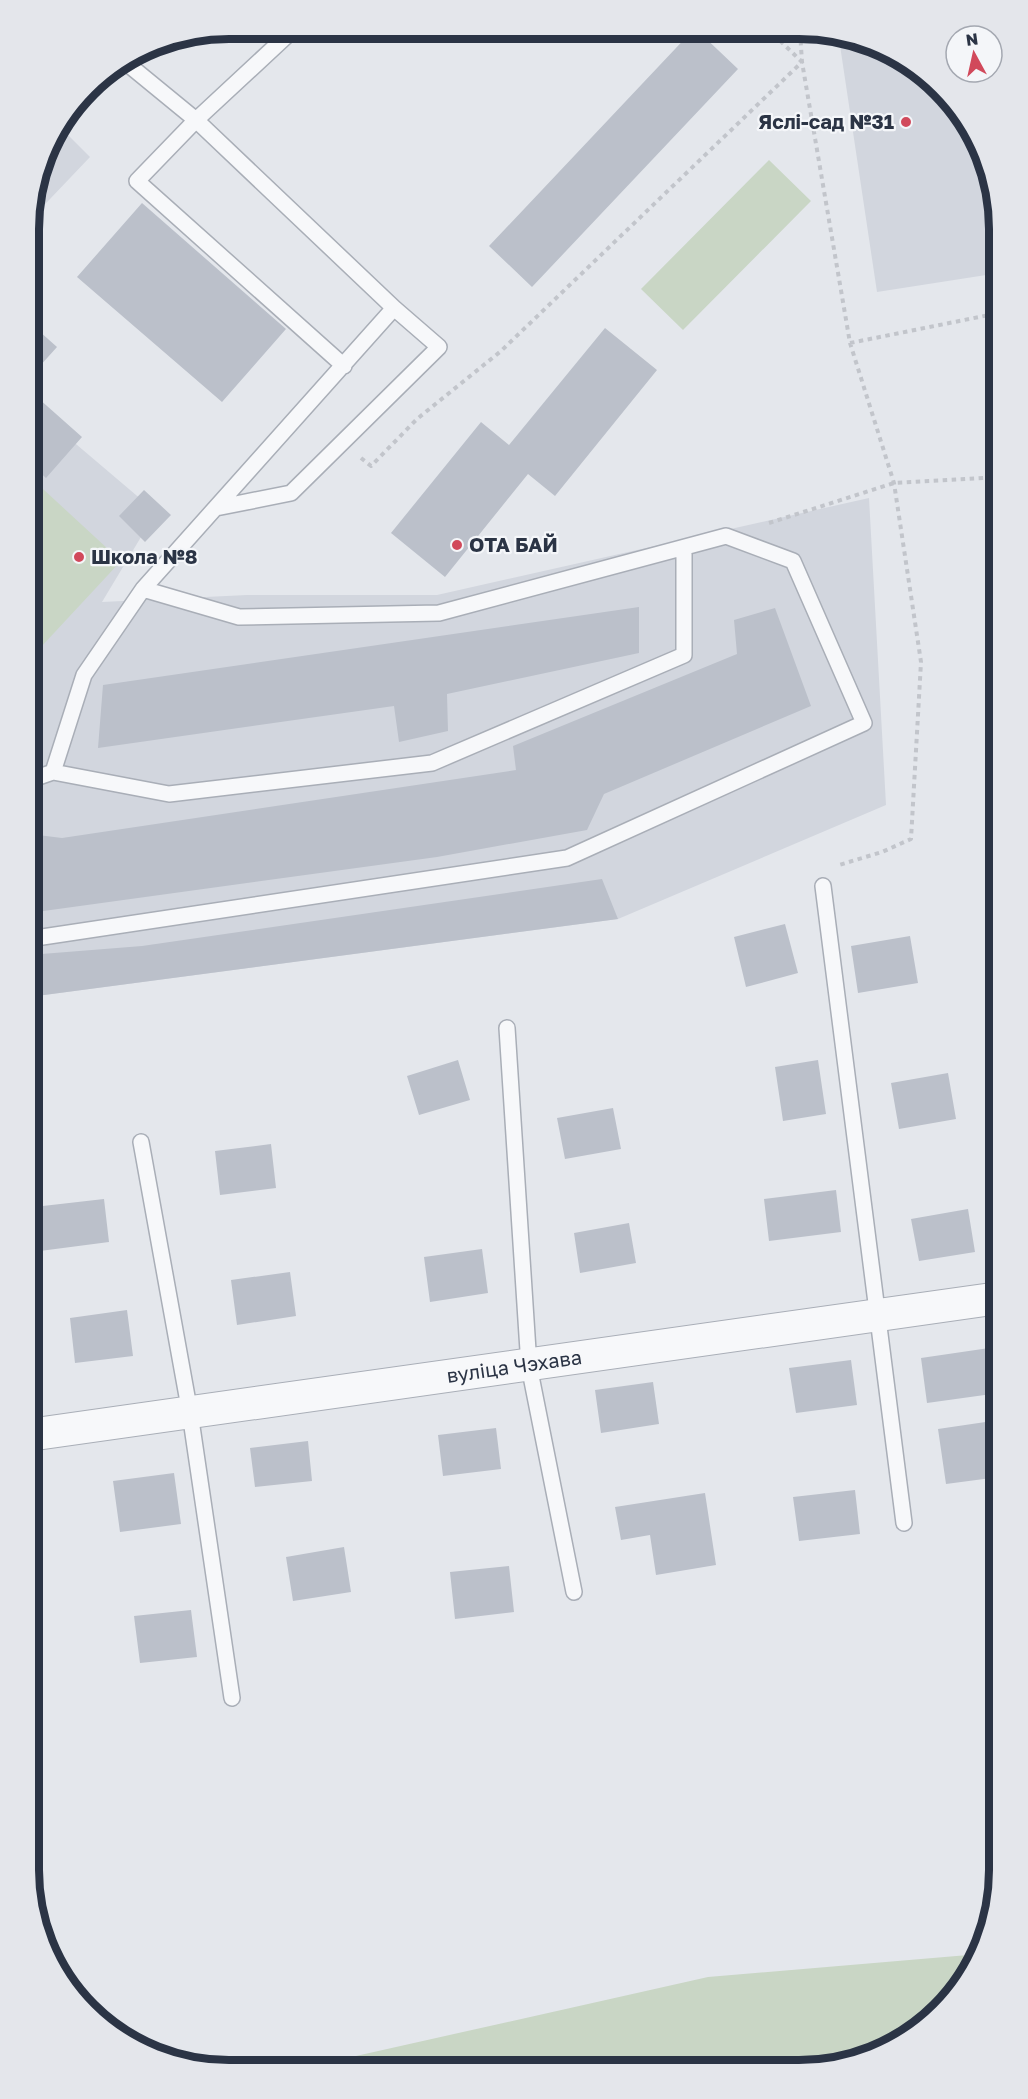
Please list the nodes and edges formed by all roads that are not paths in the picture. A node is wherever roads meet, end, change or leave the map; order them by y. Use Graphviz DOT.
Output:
graph roads {
  1 [pos="283,39"];
  2 [pos="130,66"];
  3 [pos="196,120"];
  4 [pos="394,308"];
  5 [pos="344,366"];
  6 [pos="216,508"];
  7 [pos="684,548"];
  8 [pos="143,589"];
  9 [pos="53,772"];
  10 [pos="39,777"];
  11 [pos="823,886"];
  12 [pos="39,937"];
  13 [pos="507,1028"];
  14 [pos="141,1142"];
  15 [pos="989,1300"];
  16 [pos="880,1316"];
  17 [pos="529,1366"];
  18 [pos="190,1413"];
  19 [pos="39,1434"];
  20 [pos="904,1524"];
  21 [pos="574,1592"];
  22 [pos="232,1698"];
  1 -- 3 [label="lane"];
  2 -- 3 [label="lane"];
  3 -- 4 [label="lane"];
  3 -- 5 [label="lane"];
  4 -- 5 [label="lane"];
  4 -- 6 [label="lane"];
  5 -- 6 [label="lane"];
  6 -- 8 [label="lane"];
  7 -- 8 [label="lane"];
  7 -- 9 [label="lane"];
  7 -- 12 [label="lane"];
  8 -- 9 [label="lane"];
  9 -- 10 [label="lane"];
  11 -- 16 [label="lane"];
  13 -- 17 [label="lane"];
  14 -- 18 [label="lane"];
  15 -- 16 [label="street, вуліца Чэхава"];
  16 -- 17 [label="street, вуліца Чэхава"];
  16 -- 20 [label="lane"];
  17 -- 18 [label="street, вуліца Чэхава"];
  17 -- 21 [label="lane"];
  18 -- 19 [label="street, вуліца Чэхава"];
  18 -- 22 [label="lane"];
}
